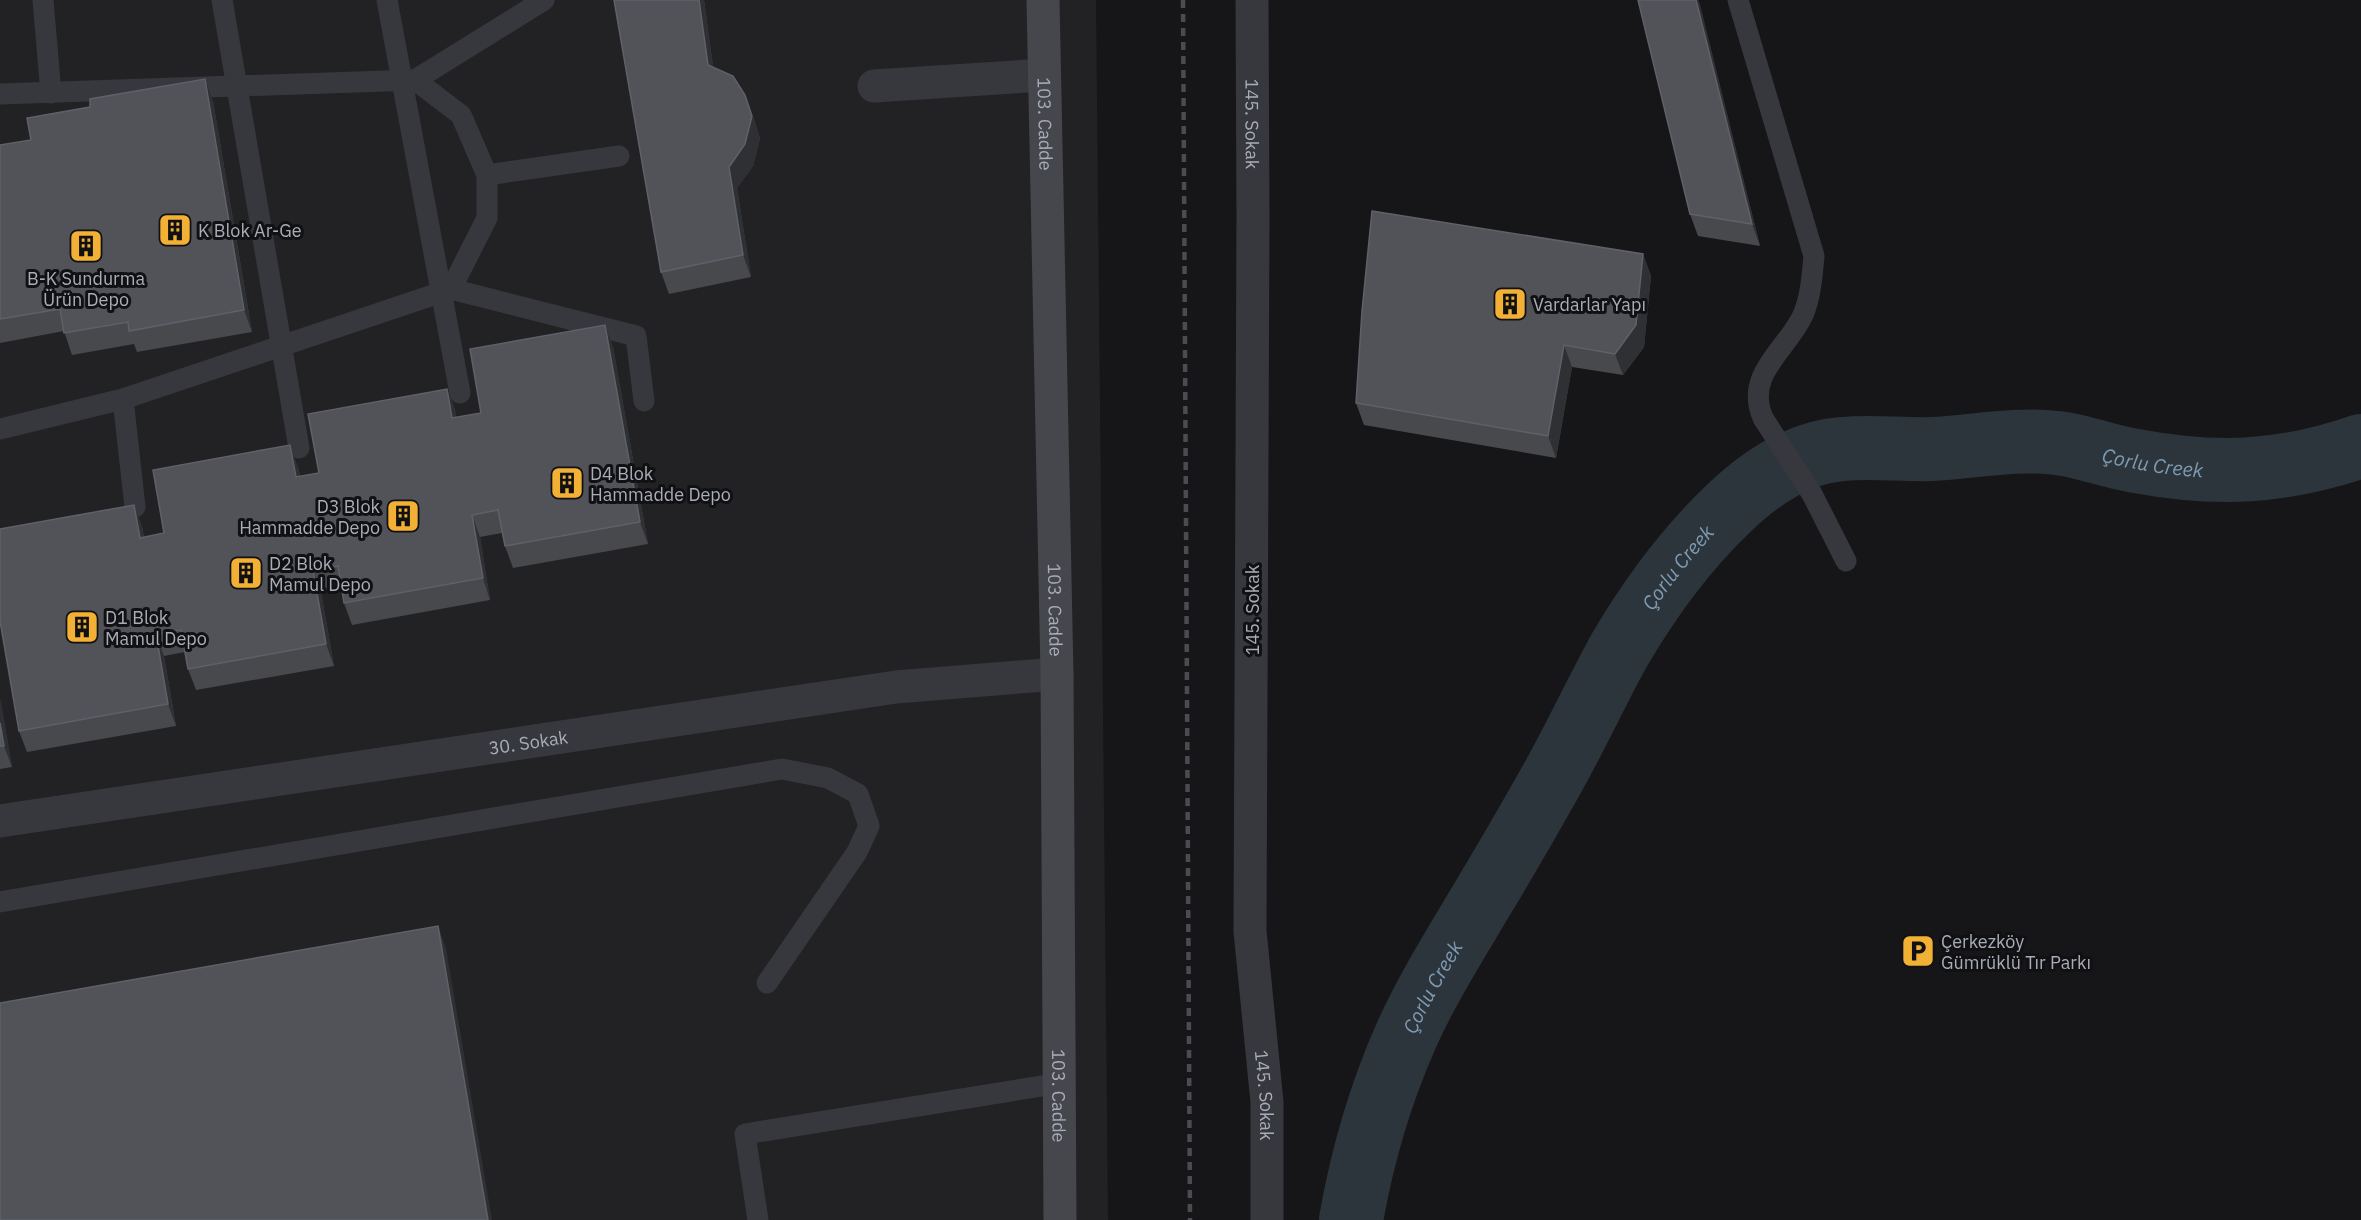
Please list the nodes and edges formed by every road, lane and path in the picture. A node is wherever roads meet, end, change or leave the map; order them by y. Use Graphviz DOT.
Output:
graph roads {
  1 [pos="43,0"];
  2 [pos="222,0"];
  3 [pos="387,0"];
  4 [pos="544,0"];
  5 [pos="1043,0"];
  6 [pos="1252,0"];
  7 [pos="1738,0"];
  8 [pos="1044,75"];
  9 [pos="409,80"];
  10 [pos="237,86"];
  11 [pos="874,86"];
  12 [pos="51,93"];
  13 [pos="0,94"];
  14 [pos="619,156"];
  15 [pos="487,175"];
  16 [pos="446,291"];
  17 [pos="281,345"];
  18 [pos="459,393"];
  19 [pos="123,399"];
  20 [pos="644,401"];
  21 [pos="0,429"];
  22 [pos="299,448"];
  23 [pos="135,507"];
  24 [pos="1846,561"];
  25 [pos="1057,674"];
  26 [pos="0,821"];
  27 [pos="0,902"];
  28 [pos="767,983"];
  29 [pos="1060,1083"];
  30 [pos="758,1220"];
  31 [pos="1060,1220"];
  32 [pos="1267,1220"];
  1 -- 12 [label="lane"];
  2 -- 10 [label="lane"];
  3 -- 9 [label="lane"];
  4 -- 9 [label="lane"];
  5 -- 8 [label="street, 103. Cadde"];
  6 -- 32 [label="street, 145. Sokak"];
  7 -- 24 [label="lane"];
  8 -- 11 [label="street"];
  8 -- 25 [label="street, 103. Cadde"];
  9 -- 10 [label="lane"];
  9 -- 15 [label="lane"];
  9 -- 16 [label="lane"];
  10 -- 12 [label="lane"];
  10 -- 17 [label="lane"];
  12 -- 13 [label="lane"];
  14 -- 15 [label="lane"];
  15 -- 16 [label="lane"];
  16 -- 17 [label="lane"];
  16 -- 18 [label="lane"];
  16 -- 20 [label="lane"];
  17 -- 19 [label="lane"];
  17 -- 22 [label="lane"];
  19 -- 21 [label="lane"];
  19 -- 23 [label="lane"];
  25 -- 26 [label="street, 30. Sokak"];
  25 -- 29 [label="street, 103. Cadde"];
  27 -- 28 [label="lane"];
  29 -- 30 [label="lane"];
  29 -- 31 [label="street, 103. Cadde"];
}
